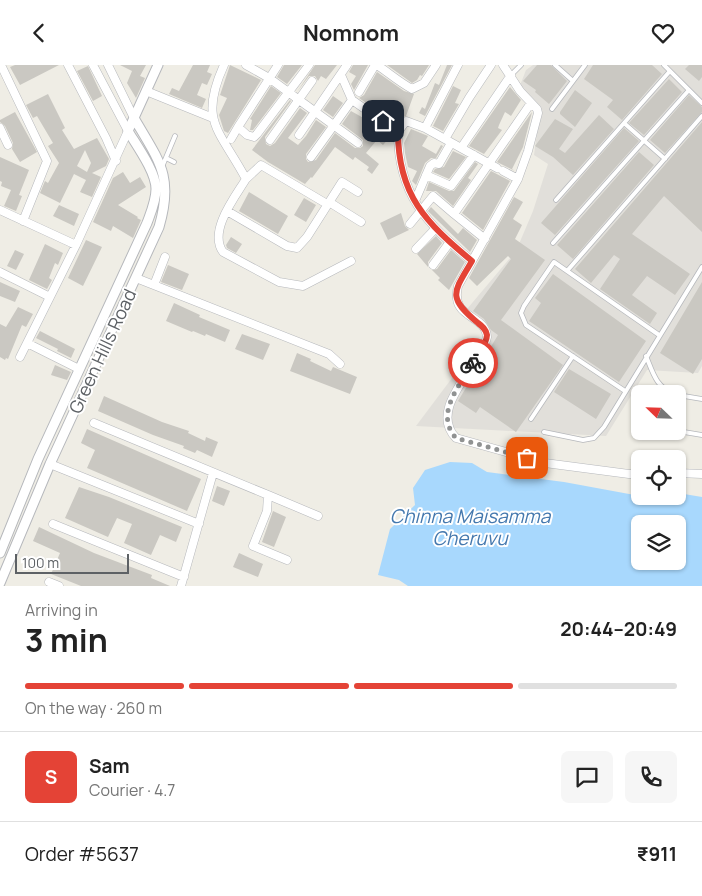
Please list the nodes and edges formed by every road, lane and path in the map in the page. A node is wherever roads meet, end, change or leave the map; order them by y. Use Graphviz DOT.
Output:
graph roads {
  1 [pos="1,65"];
  2 [pos="68,65"];
  3 [pos="94,65"];
  4 [pos="108,65"];
  5 [pos="158,65"];
  6 [pos="224,65"];
  7 [pos="246,65"];
  8 [pos="278,65"];
  9 [pos="309,65"];
  10 [pos="347,65"];
  11 [pos="376,65"];
  12 [pos="436,65"];
  13 [pos="458,65"];
  14 [pos="491,65"];
  15 [pos="503,65"];
  16 [pos="520,65"];
  17 [pos="555,65"];
  18 [pos="585,65"];
  19 [pos="664,65"];
  20 [pos="670,71"];
  21 [pos="341,75"];
  22 [pos="511,75"];
  23 [pos="269,77"];
  24 [pos="312,81"];
  25 [pos="573,81"];
  26 [pos="689,90"];
  27 [pos="146,91"];
  28 [pos="289,92"];
  29 [pos="359,92"];
  30 [pos="299,99"];
  31 [pos="352,100"];
  32 [pos="531,103"];
  33 [pos="702,103"];
  34 [pos="552,109"];
  35 [pos="315,112"];
  36 [pos="702,116"];
  37 [pos="134,118"];
  38 [pos="213,118"];
  39 [pos="624,123"];
  40 [pos="334,126"];
  41 [pos="238,127"];
  42 [pos="0,128"];
  43 [pos="425,128"];
  44 [pos="128,131"];
  45 [pos="398,132"];
  46 [pos="299,135"];
  47 [pos="175,136"];
  48 [pos="270,140"];
  49 [pos="448,141"];
  50 [pos="644,141"];
  51 [pos="229,142"];
  52 [pos="358,143"];
  53 [pos="8,145"];
  54 [pos="462,148"];
  55 [pos="474,155"];
  56 [pos="311,157"];
  57 [pos="169,158"];
  58 [pos="665,159"];
  59 [pos="116,161"];
  60 [pos="174,162"];
  61 [pos="488,164"];
  62 [pos="162,167"];
  63 [pos="426,175"];
  64 [pos="246,179"];
  65 [pos="518,179"];
  66 [pos="358,192"];
  67 [pos="556,200"];
  68 [pos="415,201"];
  69 [pos="328,203"];
  70 [pos="0,210"];
  71 [pos="227,211"];
  72 [pos="420,212"];
  73 [pos="454,214"];
  74 [pos="23,221"];
  75 [pos="361,222"];
  76 [pos="410,224"];
  77 [pos="435,229"];
  78 [pos="485,239"];
  79 [pos="450,242"];
  80 [pos="553,243"];
  81 [pos="76,245"];
  82 [pos="416,249"];
  83 [pos="165,257"];
  84 [pos="352,261"];
  85 [pos="472,261"];
  86 [pos="434,265"];
  87 [pos="702,267"];
  88 [pos="568,271"];
  89 [pos="0,272"];
  90 [pos="136,278"];
  91 [pos="154,285"];
  92 [pos="50,297"];
  93 [pos="659,335"];
  94 [pos="27,343"];
  95 [pos="646,356"];
  96 [pos="20,357"];
  97 [pos="574,357"];
  98 [pos="340,364"];
  99 [pos="79,369"];
  100 [pos="659,385"];
  101 [pos="625,391"];
  102 [pos="686,396"];
  103 [pos="702,399"];
  104 [pos="531,419"];
  105 [pos="94,423"];
  106 [pos="686,432"];
  107 [pos="544,433"];
  108 [pos="702,435"];
  109 [pos="50,464"];
  110 [pos="213,473"];
  111 [pos="686,473"];
  112 [pos="631,474"];
  113 [pos="702,474"];
  114 [pos="268,495"];
  115 [pos="318,516"];
  116 [pos="53,524"];
  117 [pos="199,524"];
  118 [pos="0,553"];
  119 [pos="287,561"];
  120 [pos="184,577"];
  121 [pos="49,582"];
  122 [pos="0,583"];
  123 [pos="58,586"];
  124 [pos="181,586"];
  1 -- 74 [label="street"];
  2 -- 59 [label="street"];
  3 -- 44 [label="street"];
  4 -- 37 [label="street"];
  5 -- 27 [label="street"];
  6 -- 38 [label="street"];
  7 -- 23 [label="street"];
  8 -- 23 [label="street"];
  9 -- 28 [label="street"];
  10 -- 21 [label="street"];
  11 -- 12 [label="street"];
  11 -- 29 [label="street"];
  13 -- 43 [label="street"];
  14 -- 49 [label="street"];
  15 -- 22 [label="street"];
  16 -- 22 [label="lane"];
  17 -- 25 [label="lane"];
  18 -- 25 [label="lane"];
  19 -- 20 [label="lane"];
  20 -- 26 [label="lane"];
  20 -- 39 [label="lane"];
  21 -- 31 [label="street"];
  21 -- 35 [label="street"];
  22 -- 32 [label="street"];
  22 -- 54 [label="street"];
  23 -- 28 [label="street"];
  23 -- 41 [label="street"];
  24 -- 30 [label="street"];
  25 -- 34 [label="lane"];
  26 -- 33 [label="lane"];
  26 -- 50 [label="lane"];
  27 -- 37 [label="street"];
  27 -- 38 [label="street"];
  28 -- 30 [label="street"];
  28 -- 41 [label="street"];
  30 -- 35 [label="street"];
  30 -- 48 [label="street"];
  31 -- 40 [label="street"];
  31 -- 45 [label="street"];
  32 -- 61 [label="street"];
  32 -- 65 [label="street"];
  35 -- 40 [label="street"];
  35 -- 46 [label="street"];
  36 -- 58 [label="lane"];
  37 -- 44 [label="street"];
  37 -- 62 [label="street, Green Hills Road"];
  38 -- 51 [label="street"];
  39 -- 50 [label="lane"];
  39 -- 67 [label="lane"];
  40 -- 52 [label="street"];
  40 -- 56 [label="street"];
  41 -- 51 [label="street"];
  42 -- 53 [label="street"];
  43 -- 45 [label="street"];
  43 -- 49 [label="street"];
  44 -- 59 [label="street"];
  44 -- 99 [label="street, Green Hills Road"];
  45 -- 68 [label="street"];
  47 -- 57 [label="lane"];
  49 -- 54 [label="street"];
  49 -- 63 [label="street"];
  50 -- 58 [label="lane"];
  50 -- 80 [label="lane"];
  51 -- 64 [label="street"];
  54 -- 55 [label="street"];
  55 -- 61 [label="street"];
  55 -- 63 [label="street"];
  57 -- 60 [label="lane"];
  57 -- 62 [label="lane"];
  58 -- 88 [label="lane"];
  59 -- 81 [label="street"];
  61 -- 65 [label="street"];
  61 -- 73 [label="street"];
  62 -- 90 [label="street, Green Hills Road"];
  63 -- 68 [label="street"];
  64 -- 69 [label="street"];
  64 -- 71 [label="street"];
  65 -- 78 [label="street"];
  66 -- 69 [label="street"];
  68 -- 72 [label="street"];
  69 -- 71 [label="street"];
  69 -- 75 [label="street"];
  70 -- 74 [label="street"];
  71 -- 84 [label="street"];
  72 -- 73 [label="street"];
  72 -- 76 [label="street"];
  72 -- 77 [label="street"];
  73 -- 78 [label="street"];
  74 -- 81 [label="street"];
  77 -- 79 [label="street"];
  77 -- 82 [label="street"];
  78 -- 85 [label="street"];
  79 -- 85 [label="street"];
  79 -- 86 [label="street"];
  81 -- 92 [label="street"];
  83 -- 91 [label="street"];
  85 -- 112 [label="street"];
  87 -- 93 [label="lane"];
  88 -- 93 [label="lane"];
  88 -- 97 [label="lane"];
  89 -- 92 [label="street"];
  90 -- 91 [label="street"];
  90 -- 109 [label="street, Green Hills Road"];
  91 -- 98 [label="street"];
  92 -- 94 [label="street"];
  93 -- 95 [label="lane"];
  94 -- 96 [label="street"];
  94 -- 99 [label="street"];
  95 -- 100 [label="lane"];
  95 -- 101 [label="lane"];
  97 -- 101 [label="lane"];
  97 -- 104 [label="lane"];
  99 -- 118 [label="street, Green Hills Road"];
  101 -- 107 [label="lane"];
  102 -- 103 [label="lane"];
  105 -- 110 [label="street"];
  106 -- 108 [label="lane"];
  109 -- 117 [label="street"];
  109 -- 122 [label="street, Green Hills Road"];
  110 -- 114 [label="street"];
  110 -- 117 [label="street"];
  111 -- 113 [label="street"];
  114 -- 115 [label="street"];
  114 -- 119 [label="street"];
  116 -- 120 [label="street"];
  117 -- 120 [label="street"];
  120 -- 124 [label="street"];
  121 -- 123 [label="street"];
}
